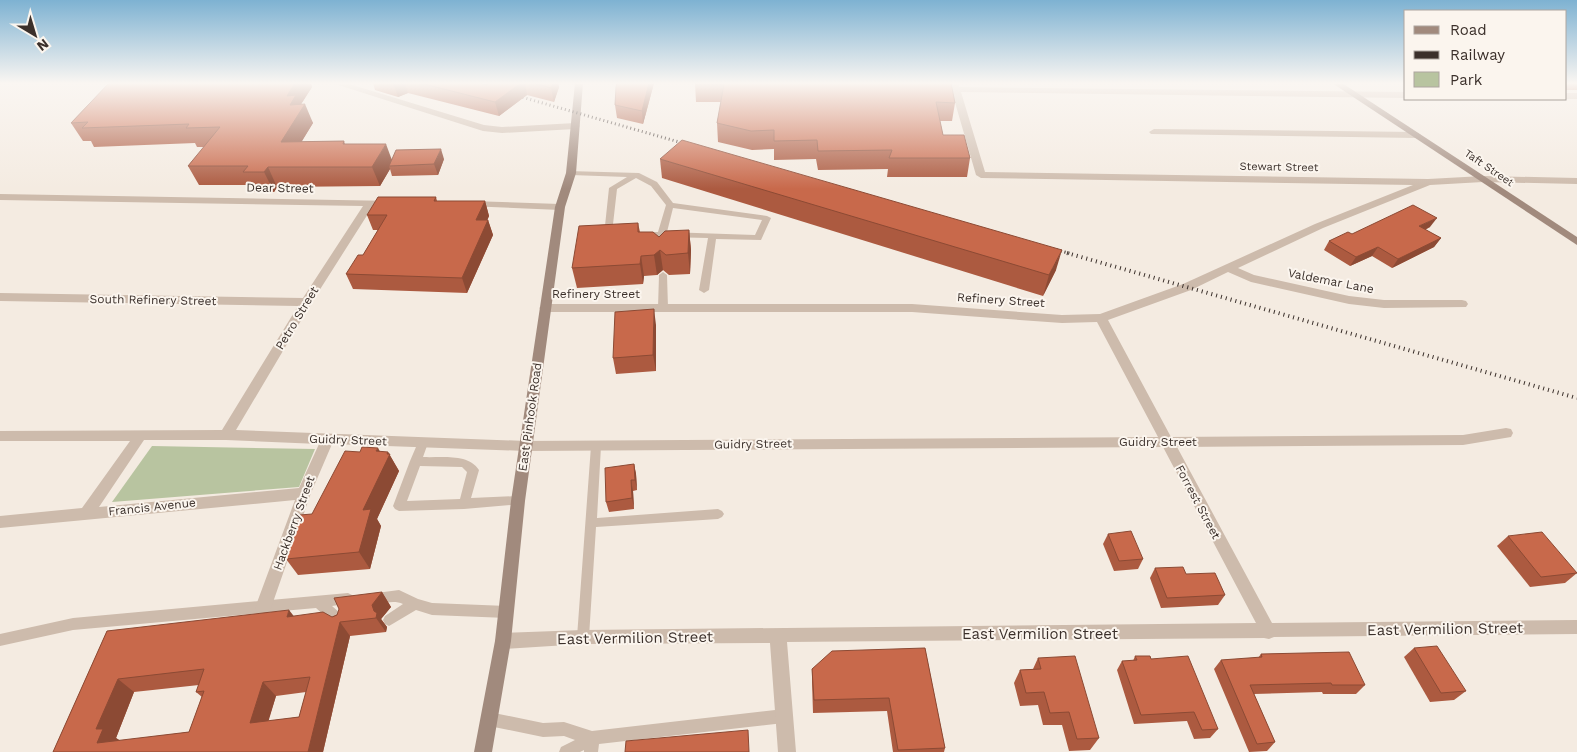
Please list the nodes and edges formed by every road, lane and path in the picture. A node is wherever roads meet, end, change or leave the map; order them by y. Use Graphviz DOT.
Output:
graph roads {
  1 [pos="450,118"];
  2 [pos="576,118"];
  3 [pos="964,118"];
  4 [pos="1391,118"];
  5 [pos="575,126"];
  6 [pos="1154,132"];
  7 [pos="1416,134"];
  8 [pos="571,173"];
  9 [pos="636,175"];
  10 [pos="1483,179"];
  11 [pos="1577,181"];
  12 [pos="1428,182"];
  13 [pos="0,197"];
  14 [pos="370,202"];
  15 [pos="400,203"];
  16 [pos="459,204"];
  17 [pos="670,205"];
  18 [pos="560,206"];
  19 [pos="662,234"];
  20 [pos="617,235"];
  21 [pos="635,235"];
  22 [pos="712,237"];
  23 [pos="1577,242"];
  24 [pos="662,252"];
  25 [pos="1228,267"];
  26 [pos="663,275"];
  27 [pos="704,290"];
  28 [pos="0,297"];
  29 [pos="306,302"];
  30 [pos="1462,304"];
  31 [pos="545,308"];
  32 [pos="663,308"];
  33 [pos="1101,318"];
  34 [pos="1506,434"];
  35 [pos="226,435"];
  36 [pos="0,436"];
  37 [pos="141,436"];
  38 [pos="328,439"];
  39 [pos="1166,442"];
  40 [pos="422,443"];
  41 [pos="526,446"];
  42 [pos="596,446"];
  43 [pos="415,461"];
  44 [pos="304,492"];
  45 [pos="518,501"];
  46 [pos="464,504"];
  47 [pos="86,514"];
  48 [pos="718,514"];
  49 [pos="0,522"];
  50 [pos="591,523"];
  51 [pos="319,602"];
  52 [pos="415,604"];
  53 [pos="263,608"];
  54 [pos="506,612"];
  55 [pos="388,620"];
  56 [pos="342,623"];
  57 [pos="1577,627"];
  58 [pos="1268,632"];
  59 [pos="778,636"];
  60 [pos="583,637"];
  61 [pos="0,640"];
  62 [pos="503,641"];
  63 [pos="784,716"];
  64 [pos="489,719"];
  65 [pos="591,745"];
  66 [pos="483,752"];
  67 [pos="566,752"];
  68 [pos="787,752"];
  1 -- 5 [label="street"];
  2 -- 5 [label="main road, East Pinhook Road"];
  3 -- 12 [label="street, Stewart Street"];
  4 -- 7 [label="main road, Taft Street"];
  5 -- 8 [label="main road, East Pinhook Road"];
  6 -- 7 [label="street"];
  7 -- 10 [label="main road, Taft Street"];
  8 -- 9 [label="lane"];
  8 -- 18 [label="main road, East Pinhook Road"];
  9 -- 17 [label="lane"];
  9 -- 20 [label="lane"];
  10 -- 11 [label="street, Stewart Street"];
  10 -- 12 [label="street, Stewart Street"];
  10 -- 23 [label="main road, Taft Street"];
  12 -- 25 [label="street, Refinery Street"];
  13 -- 14 [label="street, Dear Street"];
  14 -- 15 [label="street, Dear Street"];
  14 -- 29 [label="street, Petro Street"];
  16 -- 18 [label="street"];
  17 -- 19 [label="lane"];
  17 -- 22 [label="lane"];
  18 -- 31 [label="main road, East Pinhook Road"];
  19 -- 21 [label="lane"];
  19 -- 22 [label="lane"];
  19 -- 24 [label="lane"];
  22 -- 27 [label="lane"];
  25 -- 30 [label="street, Valdemar Lane"];
  25 -- 33 [label="street, Refinery Street"];
  26 -- 32 [label="lane"];
  28 -- 29 [label="street, South Refinery Street"];
  29 -- 35 [label="street, Petro Street"];
  31 -- 32 [label="street, Refinery Street"];
  31 -- 41 [label="main road, East Pinhook Road"];
  32 -- 33 [label="street, Refinery Street"];
  33 -- 39 [label="street, Forrest Street"];
  34 -- 39 [label="street, Guidry Street"];
  35 -- 37 [label="street, Guidry Street"];
  35 -- 38 [label="street, Guidry Street"];
  36 -- 37 [label="street, Guidry Street"];
  37 -- 47 [label="street"];
  38 -- 40 [label="street, Guidry Street"];
  38 -- 44 [label="street, Hackberry Street"];
  39 -- 42 [label="street, Guidry Street"];
  39 -- 58 [label="street, Forrest Street"];
  40 -- 41 [label="street, Guidry Street"];
  40 -- 43 [label="lane"];
  41 -- 42 [label="street, Guidry Street"];
  41 -- 45 [label="main road, East Pinhook Road"];
  42 -- 50 [label="lane"];
  43 -- 46 [label="lane"];
  43 -- 46 [label="lane"];
  44 -- 47 [label="street, Francis Avenue"];
  44 -- 53 [label="street, Hackberry Street"];
  45 -- 46 [label="lane"];
  45 -- 54 [label="main road, East Pinhook Road"];
  47 -- 49 [label="street, Francis Avenue"];
  48 -- 50 [label="lane"];
  50 -- 60 [label="lane"];
  51 -- 52 [label="lane"];
  51 -- 53 [label="lane"];
  51 -- 56 [label="lane"];
  52 -- 54 [label="lane"];
  52 -- 55 [label="lane"];
  53 -- 61 [label="lane"];
  54 -- 62 [label="main road, East Pinhook Road"];
  57 -- 58 [label="street, East Vermilion Street"];
  58 -- 59 [label="street, East Vermilion Street"];
  59 -- 60 [label="street, East Vermilion Street"];
  59 -- 63 [label="street"];
  60 -- 62 [label="street, East Vermilion Street"];
  62 -- 64 [label="main road, East Pinhook Road"];
  63 -- 65 [label="lane"];
  63 -- 68 [label="street"];
  64 -- 65 [label="lane"];
  64 -- 66 [label="main road, East Pinhook Road"];
  65 -- 67 [label="lane"];
}
